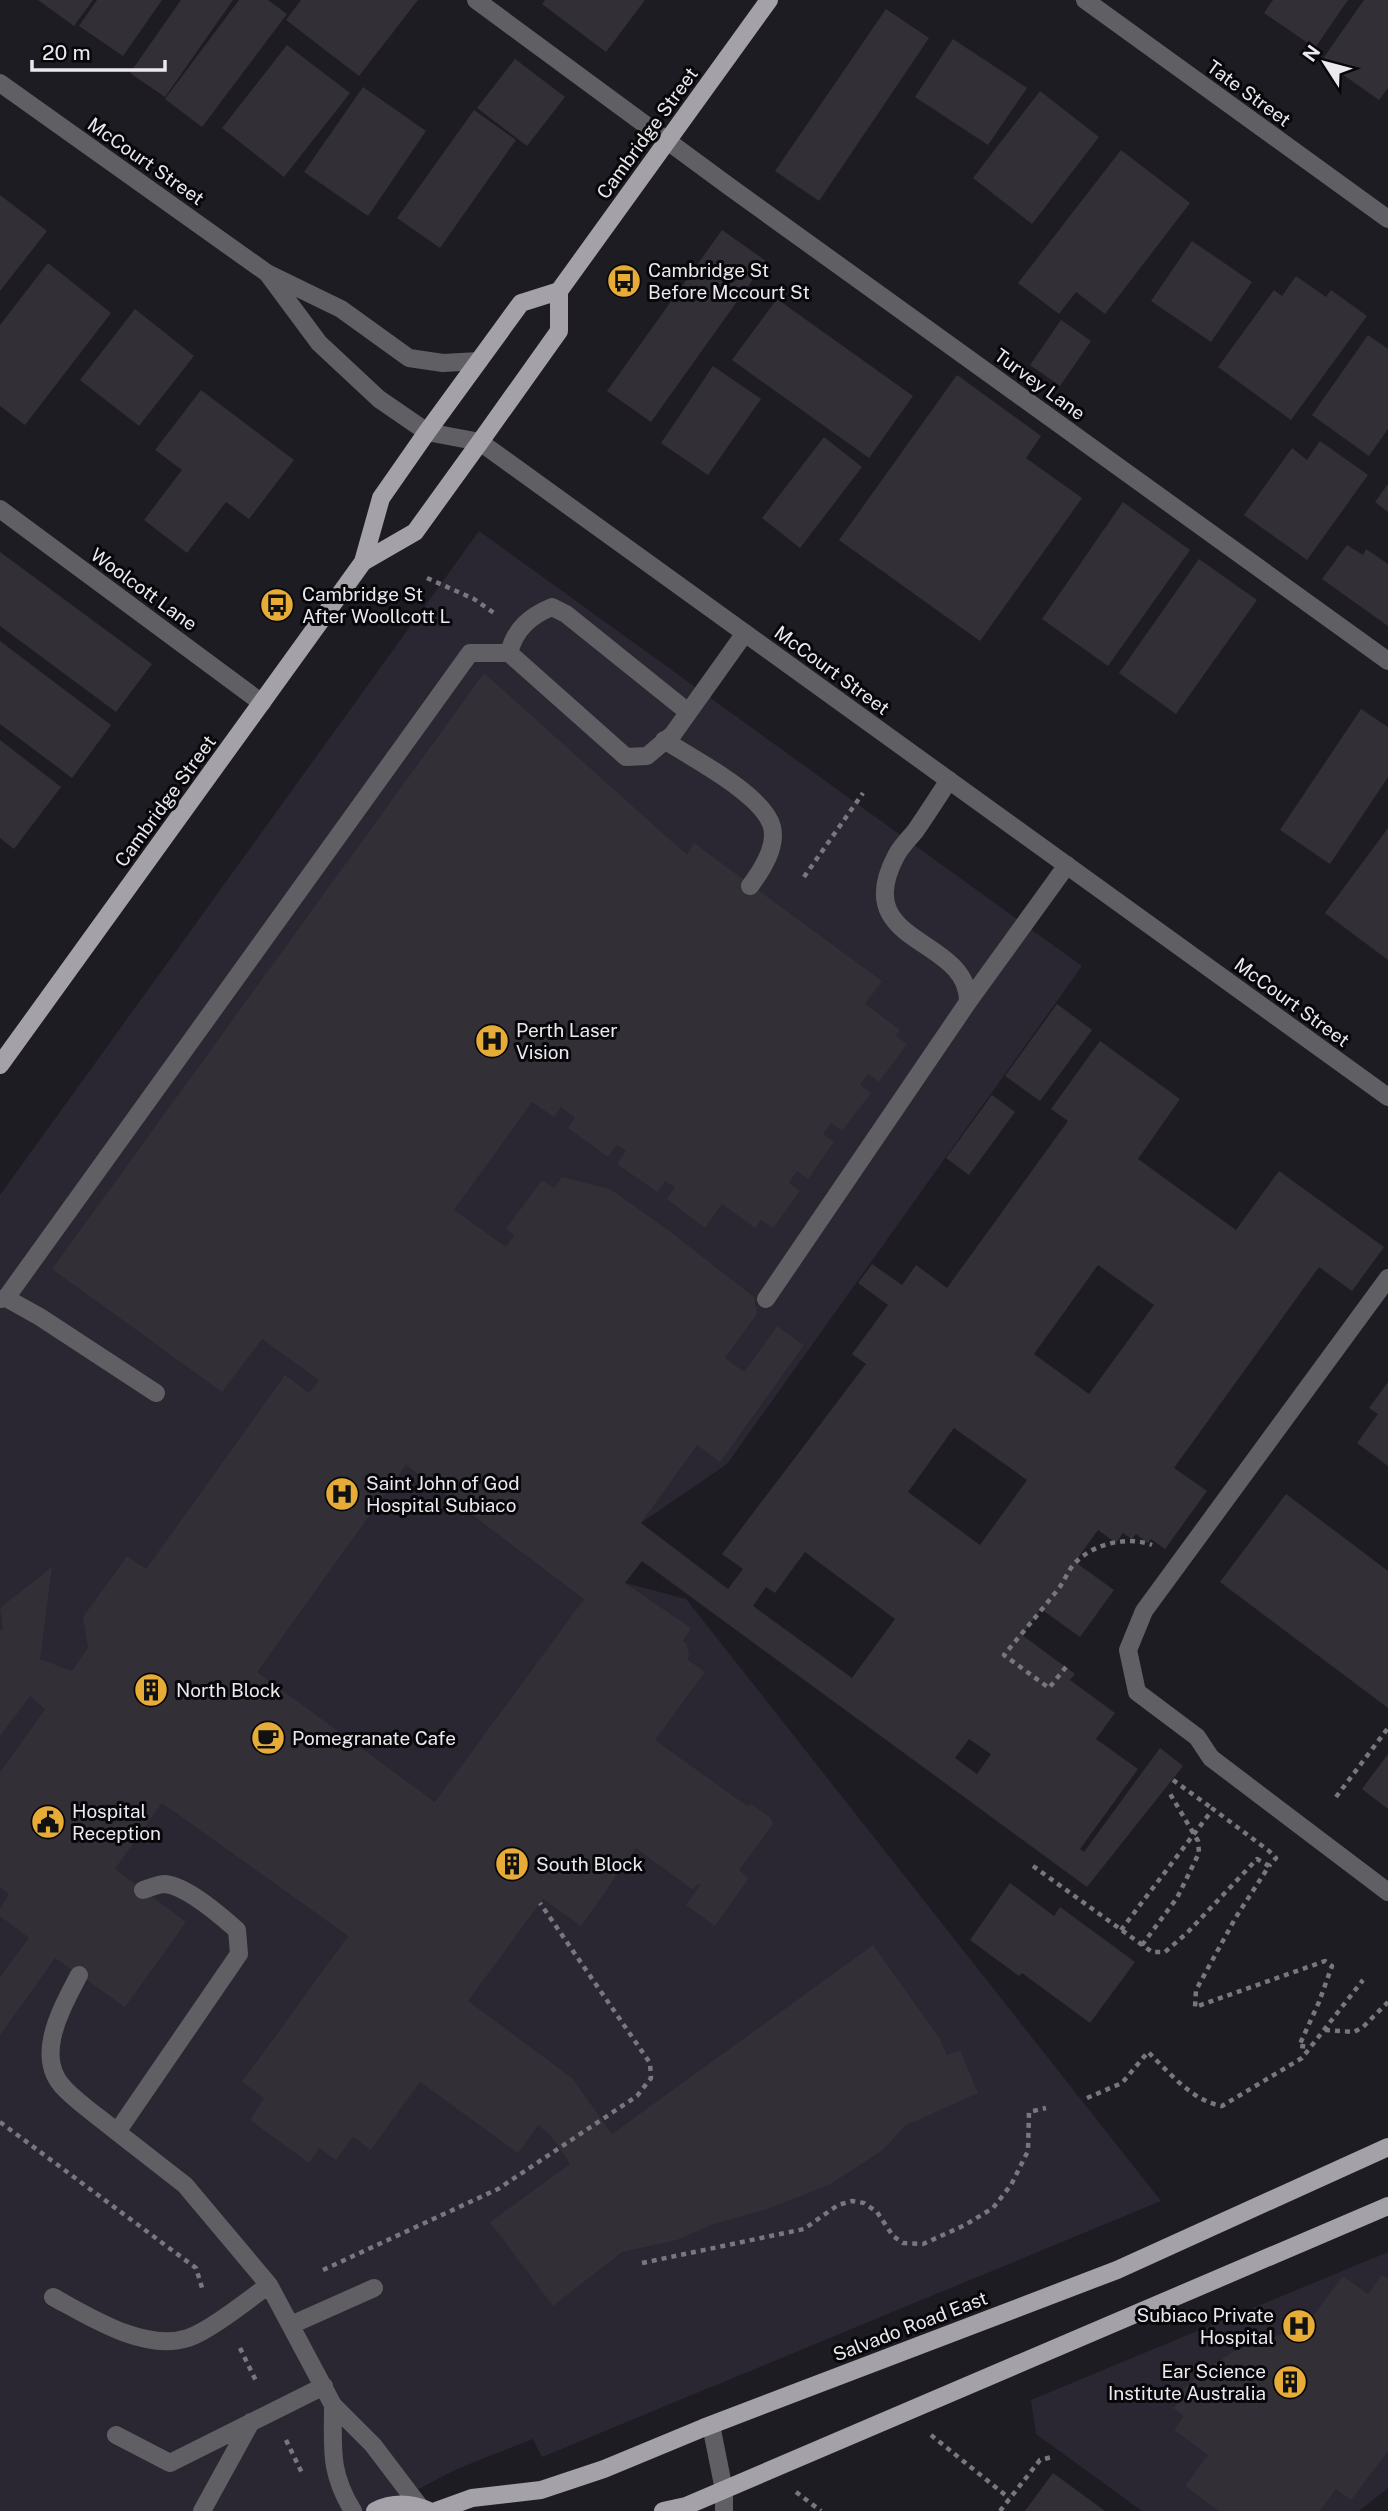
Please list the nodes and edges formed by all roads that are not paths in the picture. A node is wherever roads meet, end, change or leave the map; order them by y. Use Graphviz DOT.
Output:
graph roads {
  1 [pos="476,0"];
  2 [pos="769,0"];
  3 [pos="1085,0"];
  4 [pos="0,83"];
  5 [pos="668,140"];
  6 [pos="1388,219"];
  7 [pos="267,273"];
  8 [pos="559,291"];
  9 [pos="479,361"];
  10 [pos="427,432"];
  11 [pos="480,442"];
  12 [pos="0,509"];
  13 [pos="363,562"];
  14 [pos="745,633"];
  15 [pos="509,653"];
  16 [pos="1388,661"];
  17 [pos="262,703"];
  18 [pos="688,712"];
  19 [pos="664,740"];
  20 [pos="949,780"];
  21 [pos="1067,865"];
  22 [pos="750,886"];
  23 [pos="968,1002"];
  24 [pos="0,1065"];
  25 [pos="1388,1097"];
  26 [pos="1388,1279"];
  27 [pos="3,1298"];
  28 [pos="766,1299"];
  29 [pos="156,1393"];
  30 [pos="143,1890"];
  31 [pos="1388,1892"];
  32 [pos="79,1975"];
  33 [pos="117,2132"];
  34 [pos="1388,2147"];
  35 [pos="1388,2206"];
  36 [pos="270,2285"];
  37 [pos="374,2288"];
  38 [pos="52,2297"];
  39 [pos="291,2325"];
  40 [pos="324,2386"];
  41 [pos="333,2405"];
  42 [pos="251,2422"];
  43 [pos="710,2426"];
  44 [pos="116,2435"];
  45 [pos="724,2490"];
  46 [pos="428,2510"];
  47 [pos="202,2511"];
  48 [pos="353,2511"];
  49 [pos="375,2511"];
  50 [pos="663,2511"];
  51 [pos="724,2511"];
  1 -- 5 [label="street, Turvey Lane"];
  2 -- 5 [label="main road, Cambridge Street"];
  3 -- 6 [label="street, Tate Street"];
  4 -- 7 [label="street, McCourt Street"];
  5 -- 8 [label="main road, Cambridge Street"];
  5 -- 16 [label="street, Turvey Lane"];
  7 -- 9 [label="street, McCourt Street"];
  7 -- 10 [label="street, McCourt Street"];
  8 -- 9 [label="main road, Cambridge Street"];
  8 -- 11 [label="main road, Cambridge Street"];
  9 -- 10 [label="main road, Cambridge Street"];
  10 -- 11 [label="street, McCourt Street"];
  10 -- 13 [label="main road, Cambridge Street"];
  11 -- 13 [label="main road, Cambridge Street"];
  11 -- 14 [label="street, McCourt Street"];
  12 -- 17 [label="street, Woolcott Lane"];
  13 -- 17 [label="main road, Cambridge Street"];
  14 -- 18 [label="street"];
  14 -- 20 [label="street, McCourt Street"];
  15 -- 18 [label="street"];
  15 -- 19 [label="street"];
  15 -- 27 [label="street"];
  17 -- 24 [label="main road, Cambridge Street"];
  18 -- 19 [label="street"];
  19 -- 22 [label="street"];
  20 -- 21 [label="street, McCourt Street"];
  20 -- 23 [label="street"];
  21 -- 23 [label="street"];
  21 -- 25 [label="street, McCourt Street"];
  23 -- 28 [label="street"];
  26 -- 31 [label="street"];
  27 -- 29 [label="street"];
  30 -- 33 [label="street"];
  32 -- 33 [label="street"];
  33 -- 36 [label="street"];
  34 -- 43 [label="main road, Salvado Road East"];
  35 -- 45 [label="main road"];
  36 -- 38 [label="street"];
  36 -- 39 [label="street"];
  37 -- 39 [label="street"];
  39 -- 40 [label="street"];
  40 -- 41 [label="street"];
  40 -- 42 [label="street"];
  41 -- 46 [label="street"];
  41 -- 48 [label="street"];
  42 -- 44 [label="street"];
  42 -- 47 [label="street"];
  43 -- 45 [label="street"];
  43 -- 46 [label="main road, Salvado Road East"];
  45 -- 50 [label="main road"];
  45 -- 51 [label="street"];
  46 -- 49 [label="main road, Salvado Road East"];
}
